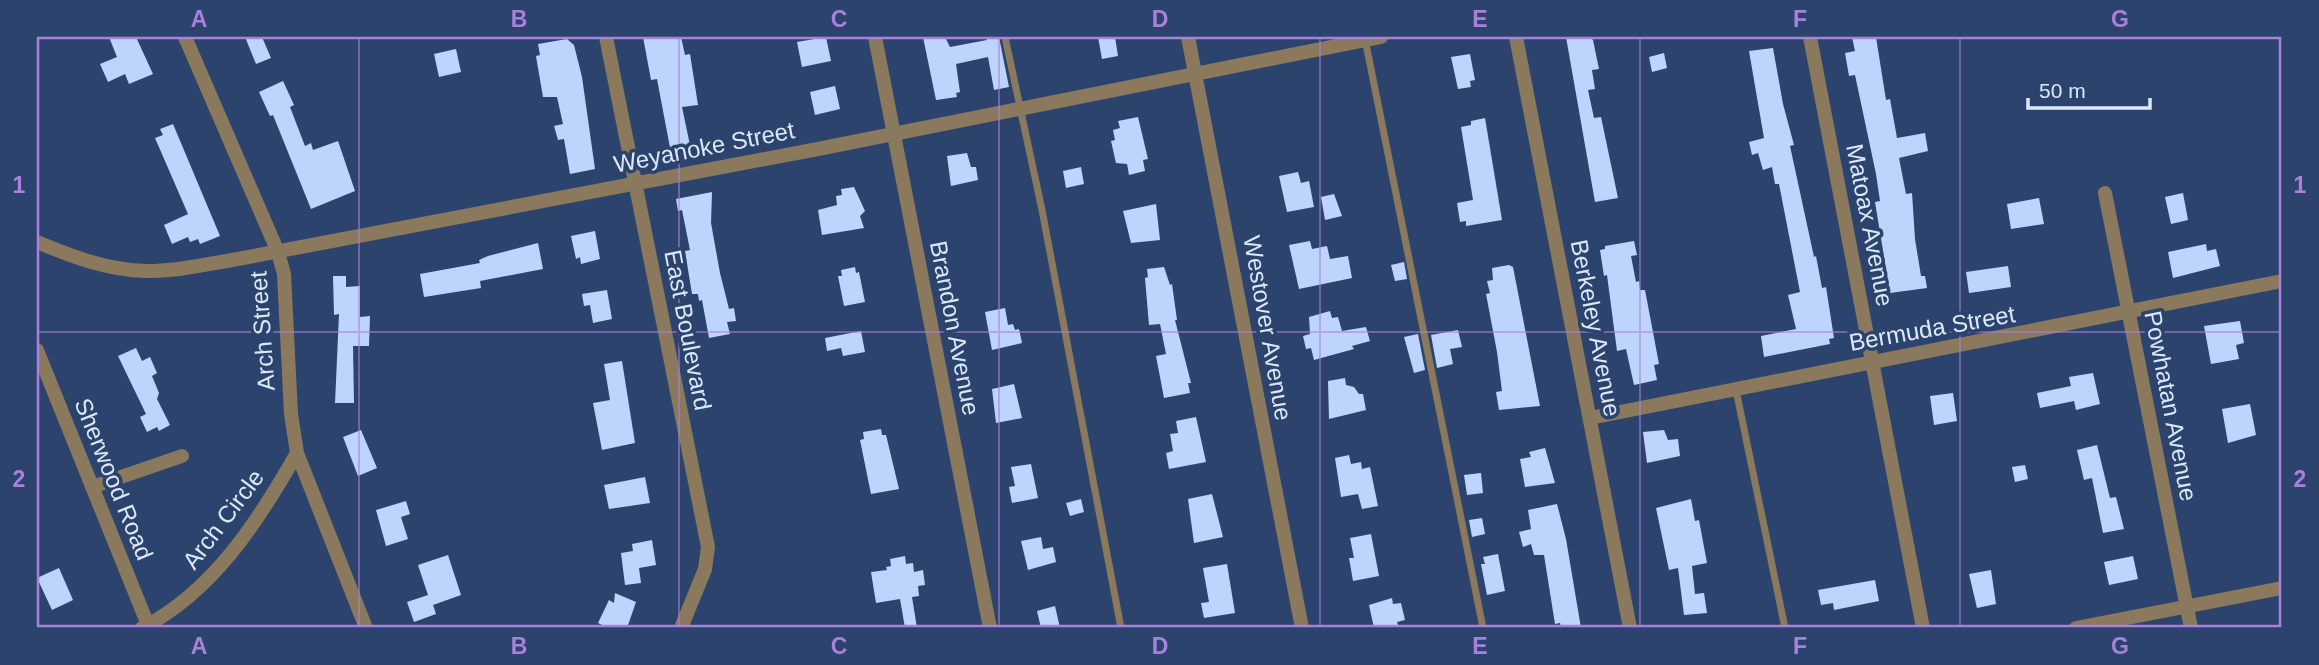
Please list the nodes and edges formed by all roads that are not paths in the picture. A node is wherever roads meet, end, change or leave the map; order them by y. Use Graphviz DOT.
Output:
graph roads {
  1 [pos="185,37"];
  2 [pos="606,37"];
  3 [pos="875,37"];
  4 [pos="1005,37"];
  5 [pos="1188,37"];
  6 [pos="1381,37"];
  7 [pos="1516,37"];
  8 [pos="1810,37"];
  9 [pos="1365,38"];
  10 [pos="1195,74"];
  11 [pos="1021,109"];
  12 [pos="894,134"];
  13 [pos="635,183"];
  14 [pos="2105,193"];
  15 [pos="37,242"];
  16 [pos="278,252"];
  17 [pos="2282,281"];
  18 [pos="2130,311"];
  19 [pos="37,350"];
  20 [pos="1874,361"];
  21 [pos="1735,390"];
  22 [pos="1590,418"];
  23 [pos="297,453"];
  24 [pos="182,456"];
  25 [pos="92,487"];
  26 [pos="2282,588"];
  27 [pos="2187,607"];
  28 [pos="144,626"];
  29 [pos="366,628"];
  30 [pos="681,628"];
  31 [pos="990,628"];
  32 [pos="1121,628"];
  33 [pos="1302,628"];
  34 [pos="1483,628"];
  35 [pos="1630,628"];
  36 [pos="1785,628"];
  37 [pos="1923,628"];
  38 [pos="2076,628"];
  39 [pos="2191,628"];
  1 -- 16 [label="street, Arch Street"];
  2 -- 13 [label="street, East Boulevard"];
  3 -- 12 [label="street, Brandon Avenue"];
  4 -- 11 [label="lane"];
  5 -- 10 [label="street, Westover Avenue"];
  6 -- 9 [label="street, Weyanoke Street"];
  7 -- 22 [label="street, Berkeley Avenue"];
  8 -- 20 [label="street, Matoax Avenue"];
  9 -- 10 [label="street, Weyanoke Street"];
  9 -- 34 [label="lane"];
  10 -- 11 [label="street, Weyanoke Street"];
  10 -- 33 [label="street, Westover Avenue"];
  11 -- 12 [label="street, Weyanoke Street"];
  11 -- 32 [label="lane"];
  12 -- 13 [label="street, Weyanoke Street"];
  12 -- 31 [label="street, Brandon Avenue"];
  13 -- 16 [label="street, Weyanoke Street"];
  13 -- 30 [label="street, East Boulevard"];
  14 -- 18 [label="street, Powhatan Avenue"];
  15 -- 16 [label="street, Weyanoke Street"];
  16 -- 23 [label="street, Arch Street"];
  17 -- 18 [label="street, Bermuda Street"];
  18 -- 20 [label="street, Bermuda Street"];
  18 -- 27 [label="street, Powhatan Avenue"];
  19 -- 25 [label="street, Sherwood Road"];
  20 -- 21 [label="street, Bermuda Street"];
  20 -- 37 [label="street, Matoax Avenue"];
  21 -- 22 [label="street, Bermuda Street"];
  21 -- 36 [label="lane"];
  22 -- 35 [label="street, Berkeley Avenue"];
  23 -- 28 [label="street, Arch Circle"];
  23 -- 29 [label="street, Arch Street"];
  24 -- 25 [label="street"];
  25 -- 28 [label="street, Sherwood Road"];
  26 -- 27 [label="street"];
  27 -- 38 [label="street"];
  27 -- 39 [label="street, Powhatan Avenue"];
}
